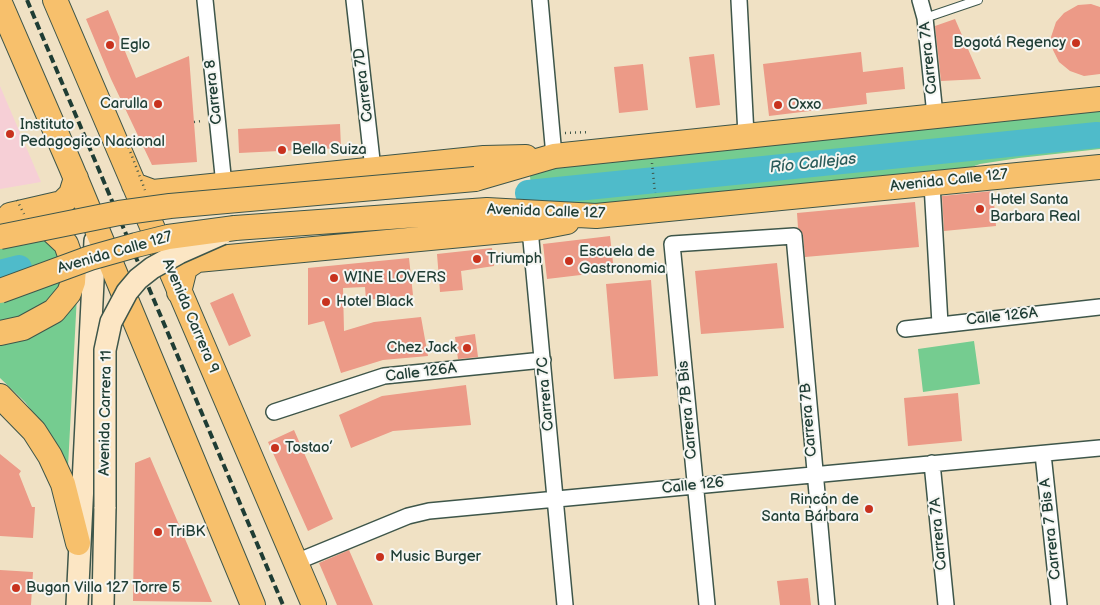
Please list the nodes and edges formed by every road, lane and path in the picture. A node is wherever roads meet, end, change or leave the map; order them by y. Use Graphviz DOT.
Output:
graph roads {
  1 [pos="54,0"];
  2 [pos="205,0"];
  3 [pos="354,0"];
  4 [pos="540,0"];
  5 [pos="739,0"];
  6 [pos="920,0"];
  7 [pos="978,0"];
  8 [pos="0,3"];
  9 [pos="925,18"];
  10 [pos="1098,99"];
  11 [pos="934,116"];
  12 [pos="202,121"];
  13 [pos="194,122"];
  14 [pos="746,135"];
  15 [pos="125,138"];
  16 [pos="651,154"];
  17 [pos="1100,155"];
  18 [pos="554,156"];
  19 [pos="1100,167"];
  20 [pos="373,169"];
  21 [pos="76,178"];
  22 [pos="965,179"];
  23 [pos="224,184"];
  24 [pos="932,184"];
  25 [pos="141,191"];
  26 [pos="655,198"];
  27 [pos="17,200"];
  28 [pos="487,210"];
  29 [pos="596,216"];
  30 [pos="0,217"];
  31 [pos="27,218"];
  32 [pos="0,223"];
  33 [pos="96,225"];
  34 [pos="235,228"];
  35 [pos="528,229"];
  36 [pos="794,236"];
  37 [pos="0,237"];
  38 [pos="0,291"];
  39 [pos="179,292"];
  40 [pos="1100,307"];
  41 [pos="940,324"];
  42 [pos="905,329"];
  43 [pos="0,333"];
  44 [pos="543,360"];
  45 [pos="0,396"];
  46 [pos="274,412"];
  47 [pos="1100,448"];
  48 [pos="1042,454"];
  49 [pos="932,463"];
  50 [pos="814,474"];
  51 [pos="695,486"];
  52 [pos="556,500"];
  53 [pos="78,543"];
  54 [pos="296,562"];
  55 [pos="77,605"];
  56 [pos="103,605"];
  57 [pos="253,605"];
  58 [pos="314,605"];
  59 [pos="565,605"];
  60 [pos="706,605"];
  61 [pos="827,605"];
  62 [pos="946,605"];
  63 [pos="1059,605"];
  1 -- 25 [label="main road, Avenida Carrera 9"];
  2 -- 23 [label="street, Carrera 8"];
  3 -- 20 [label="street, Carrera 7D"];
  4 -- 18 [label="street"];
  5 -- 14 [label="street"];
  6 -- 9 [label="street, Carrera 7A"];
  7 -- 9 [label="lane"];
  8 -- 21 [label="main road"];
  9 -- 11 [label="street, Carrera 7A"];
  10 -- 11 [label="main road, Avenida Calle 127"];
  11 -- 14 [label="main road, Avenida Calle 127"];
  12 -- 13 [label="path"];
  14 -- 18 [label="main road, Avenida Calle 127"];
  15 -- 25 [label="path, bridge"];
  16 -- 26 [label="path"];
  17 -- 22 [label="main road"];
  18 -- 20 [label="main road"];
  18 -- 37 [label="main road, Avenida Calle 127, bridge"];
  19 -- 22 [label="main road, Avenida Calle 127"];
  20 -- 23 [label="main road"];
  21 -- 30 [label="main road"];
  21 -- 33 [label="main road"];
  22 -- 24 [label="main road, Avenida Calle 127"];
  23 -- 25 [label="main road"];
  24 -- 29 [label="main road, Avenida Calle 127"];
  24 -- 41 [label="street"];
  25 -- 39 [label="main road, Avenida Carrera 9"];
  27 -- 31 [label="path, bridge"];
  28 -- 29 [label="main road, Avenida Calle 127"];
  28 -- 34 [label="main road, Avenida Calle 127"];
  28 -- 35 [label="street"];
  29 -- 35 [label="main road"];
  32 -- 43 [label="main road"];
  33 -- 53 [label="main road, Avenida Carrera 11"];
  33 -- 57 [label="main road"];
  34 -- 38 [label="main road, Avenida Calle 127, bridge"];
  34 -- 56 [label="main road, Avenida Carrera 11, bridge"];
  35 -- 39 [label="main road"];
  35 -- 44 [label="street, Carrera 7C"];
  36 -- 50 [label="street, Carrera 7B"];
  36 -- 51 [label="street, Carrera 7B Bis"];
  39 -- 54 [label="main road, Avenida Carrera 9"];
  40 -- 41 [label="street, Calle 126A"];
  41 -- 42 [label="street, Calle 126A"];
  44 -- 46 [label="street, Calle 126A"];
  44 -- 52 [label="street, Carrera 7C"];
  45 -- 53 [label="main road"];
  47 -- 48 [label="street, Calle 126"];
  48 -- 49 [label="street, Calle 126"];
  48 -- 63 [label="street, Carrera 7 Bis A"];
  49 -- 50 [label="street, Calle 126"];
  49 -- 62 [label="street, Carrera 7A"];
  50 -- 51 [label="street, Calle 126"];
  50 -- 61 [label="street, Carrera 7B"];
  51 -- 52 [label="street, Calle 126"];
  51 -- 60 [label="street, Carrera 7B Bis"];
  52 -- 54 [label="street, Calle 126"];
  52 -- 59 [label="street, Carrera 7C"];
  53 -- 55 [label="main road, Avenida Carrera 11"];
  54 -- 58 [label="main road, Avenida Carrera 9"];
}
